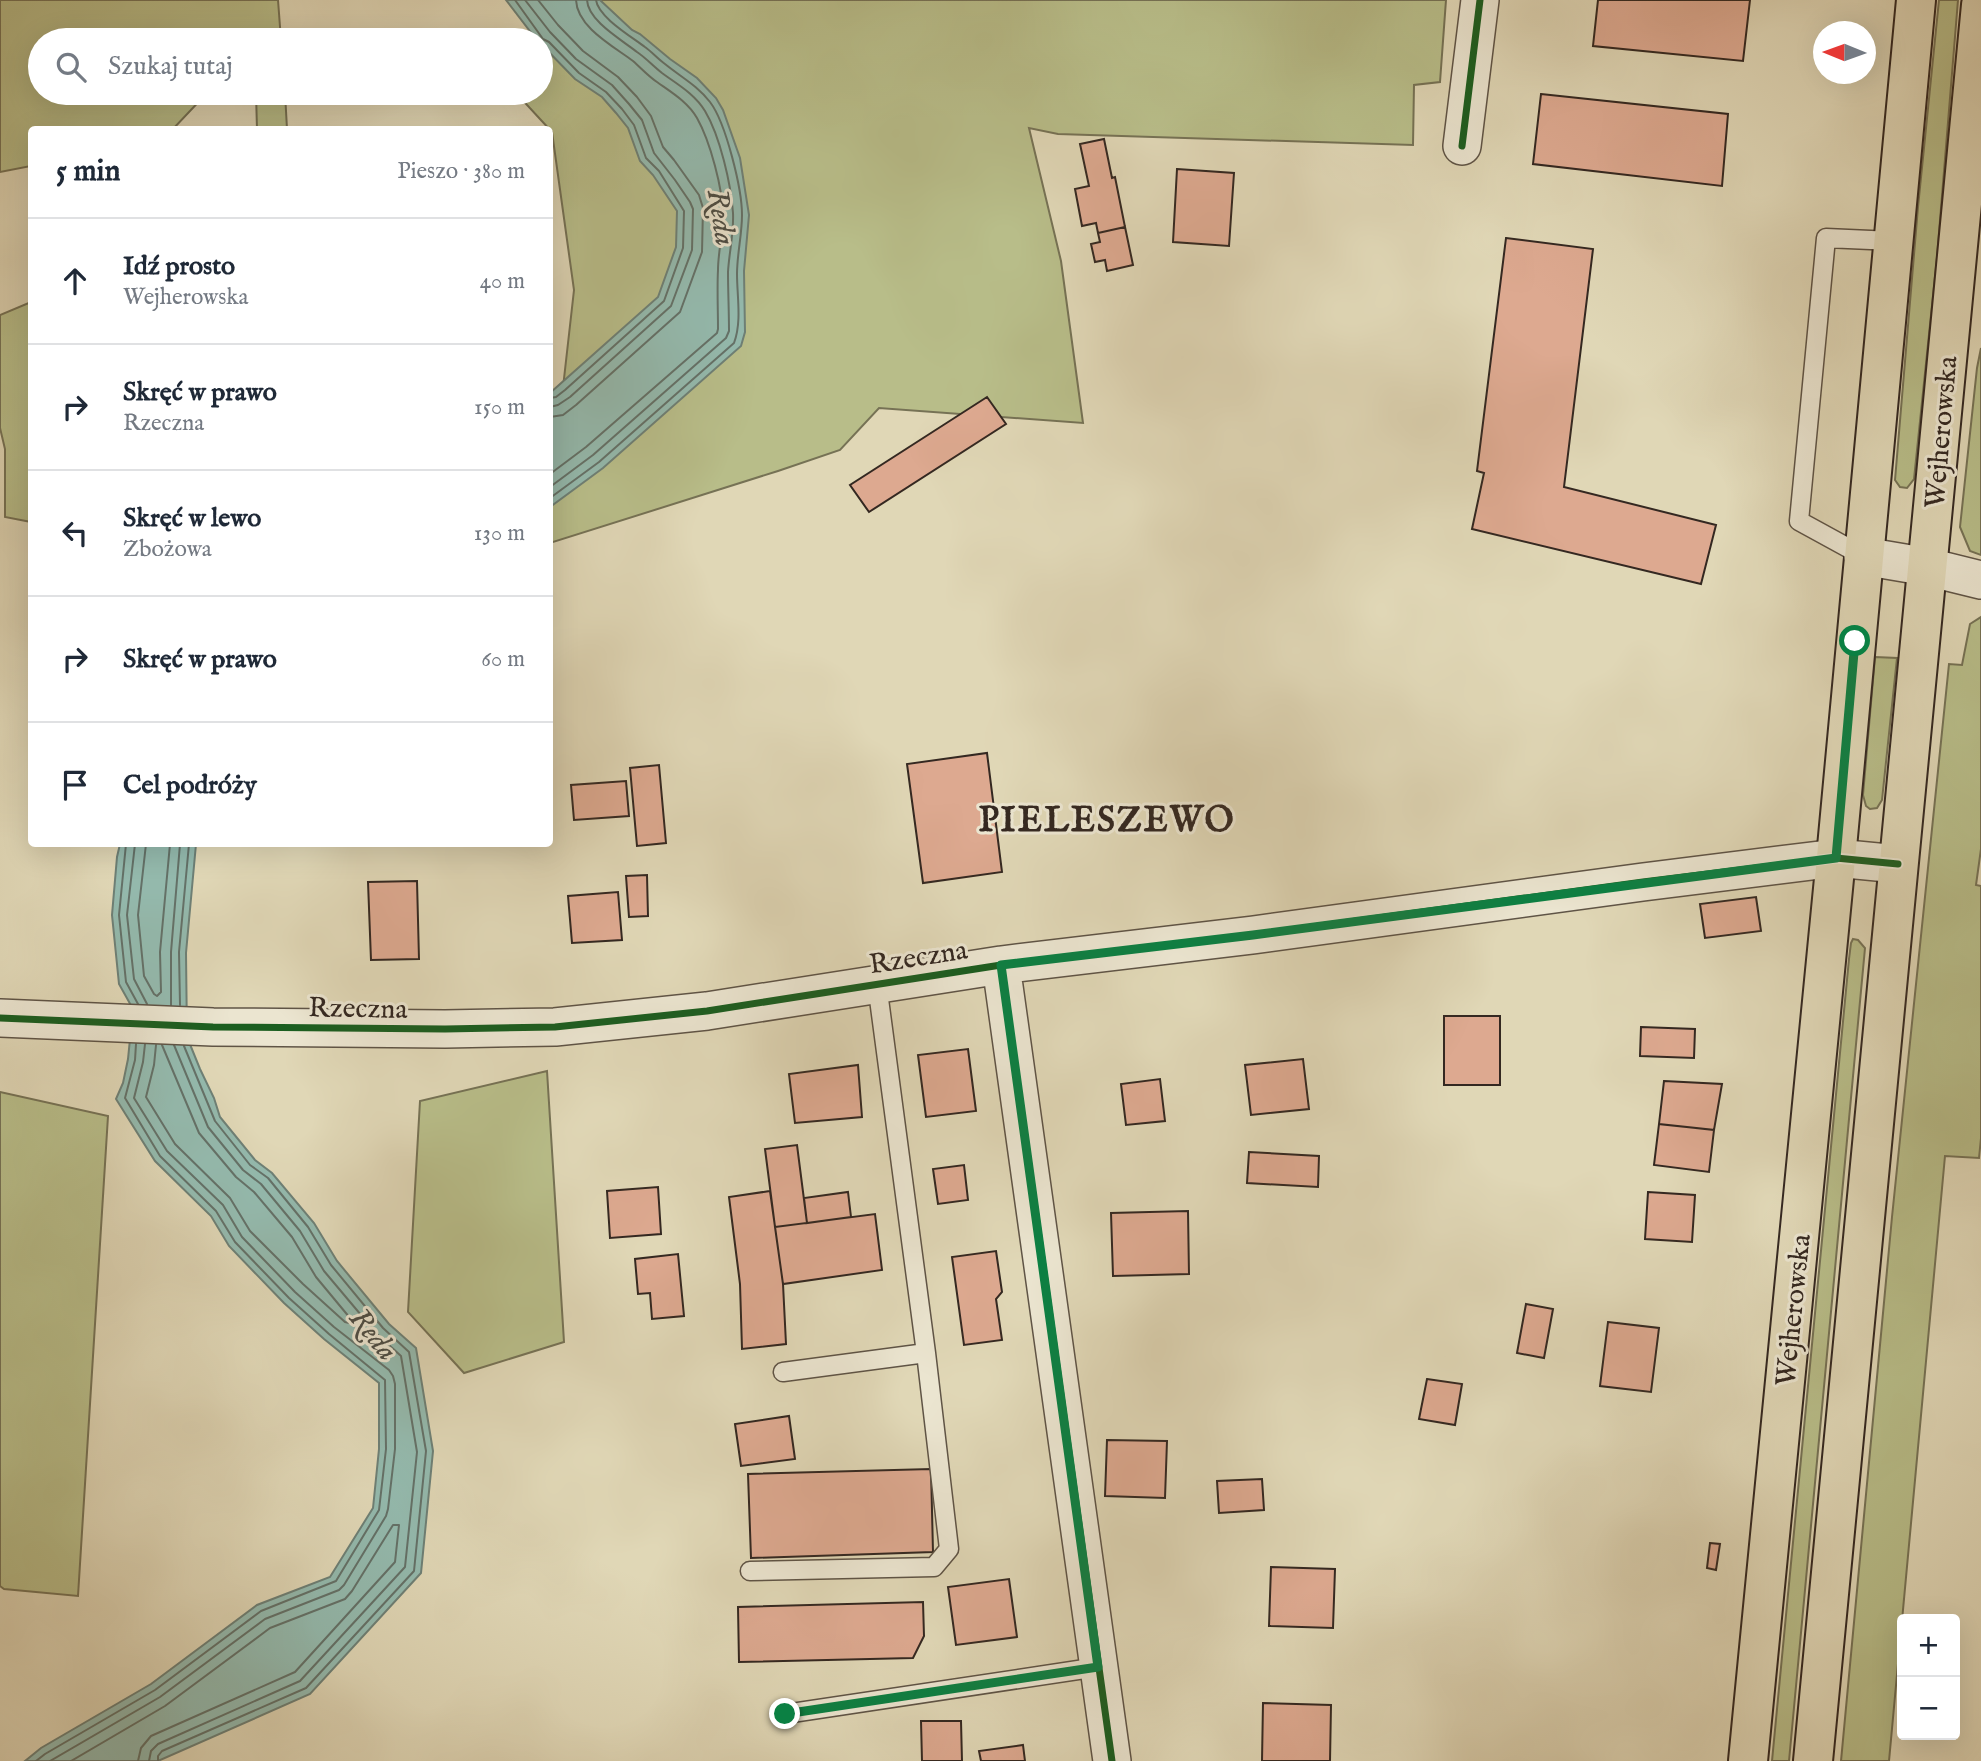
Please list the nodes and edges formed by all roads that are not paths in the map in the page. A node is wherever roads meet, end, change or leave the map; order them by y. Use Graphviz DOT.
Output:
graph roads {
  1 [pos="1480,0"];
  2 [pos="1916,0"];
  3 [pos="1981,5"];
  4 [pos="1462,146"];
  5 [pos="1893,241"];
  6 [pos="1863,555"];
  7 [pos="1927,567"];
  8 [pos="1981,580"];
  9 [pos="1836,858"];
  10 [pos="1898,864"];
  11 [pos="1001,965"];
  12 [pos="877,984"];
  13 [pos="0,1018"];
  14 [pos="926,1353"];
  15 [pos="783,1372"];
  16 [pos="750,1572"];
  17 [pos="1098,1667"];
  18 [pos="785,1714"];
  19 [pos="1112,1761"];
  20 [pos="1748,1761"];
  21 [pos="1813,1761"];
  1 -- 4 [label="street"];
  2 -- 5 [label="main road, Wejherowska"];
  3 -- 7 [label="main road, Wejherowska"];
  5 -- 6 [label="main road, Wejherowska"];
  5 -- 6 [label="lane"];
  6 -- 7 [label="street"];
  6 -- 9 [label="main road, Wejherowska"];
  7 -- 8 [label="street"];
  7 -- 10 [label="main road, Wejherowska"];
  9 -- 10 [label="street"];
  9 -- 11 [label="street, Rzeczna"];
  9 -- 20 [label="main road, Wejherowska"];
  10 -- 21 [label="main road, Wejherowska"];
  11 -- 12 [label="street, Rzeczna"];
  11 -- 17 [label="street"];
  12 -- 13 [label="street, Rzeczna"];
  12 -- 14 [label="lane"];
  14 -- 15 [label="lane"];
  14 -- 16 [label="lane"];
  17 -- 18 [label="lane"];
  17 -- 19 [label="street"];
}
